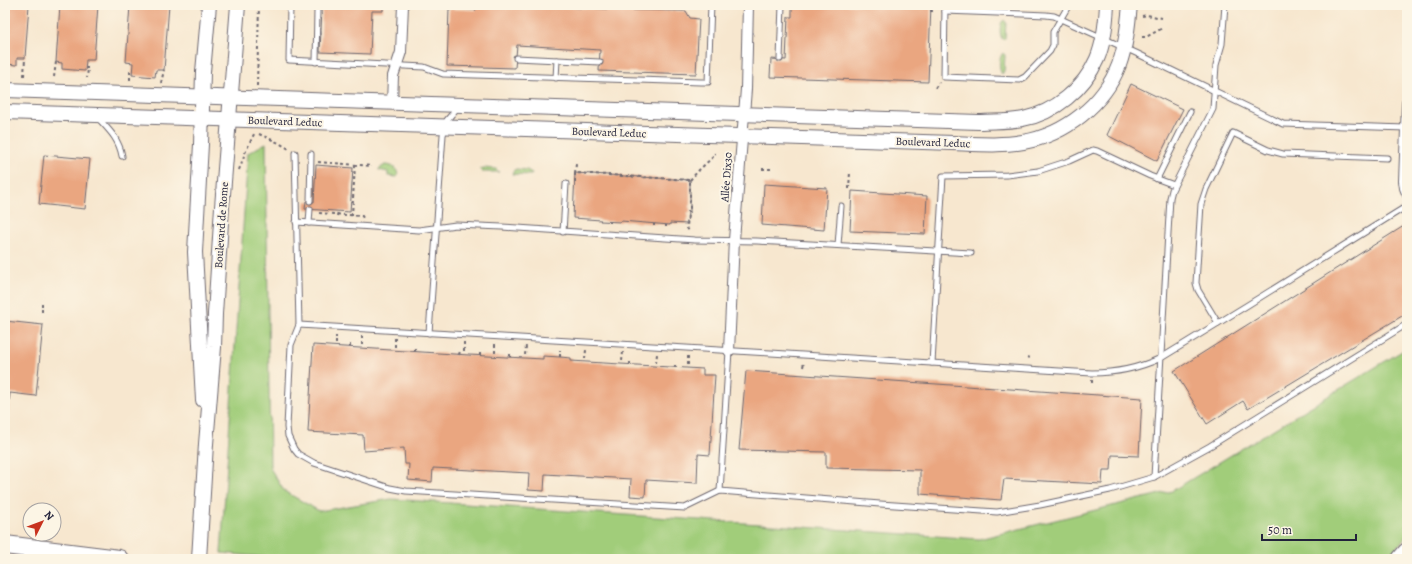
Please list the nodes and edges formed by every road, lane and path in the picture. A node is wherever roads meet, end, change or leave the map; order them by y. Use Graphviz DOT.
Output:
graph roads {
  1 [pos="209,5"];
  2 [pos="238,5"];
  3 [pos="259,5"];
  4 [pos="290,5"];
  5 [pos="402,5"];
  6 [pos="711,5"];
  7 [pos="748,5"];
  8 [pos="782,5"];
  9 [pos="945,5"];
  10 [pos="1067,5"];
  11 [pos="1108,5"];
  12 [pos="1130,5"];
  13 [pos="1225,5"];
  14 [pos="316,11"];
  15 [pos="930,11"];
  16 [pos="938,11"];
  17 [pos="945,11"];
  18 [pos="1139,17"];
  19 [pos="1162,18"];
  20 [pos="1061,19"];
  21 [pos="1160,29"];
  22 [pos="1142,37"];
  23 [pos="1103,38"];
  24 [pos="1124,47"];
  25 [pos="25,58"];
  26 [pos="516,58"];
  27 [pos="780,59"];
  28 [pos="557,60"];
  29 [pos="56,62"];
  30 [pos="316,62"];
  31 [pos="600,62"];
  32 [pos="397,66"];
  33 [pos="85,68"];
  34 [pos="164,70"];
  35 [pos="132,72"];
  36 [pos="24,76"];
  37 [pos="54,77"];
  38 [pos="87,78"];
  39 [pos="257,78"];
  40 [pos="556,78"];
  41 [pos="130,80"];
  42 [pos="161,86"];
  43 [pos="5,90"];
  44 [pos="1214,91"];
  45 [pos="202,96"];
  46 [pos="230,97"];
  47 [pos="392,102"];
  48 [pos="1407,103"];
  49 [pos="460,104"];
  50 [pos="5,112"];
  51 [pos="1190,112"];
  52 [pos="743,114"];
  53 [pos="94,115"];
  54 [pos="202,118"];
  55 [pos="228,119"];
  56 [pos="445,127"];
  57 [pos="255,128"];
  58 [pos="1406,128"];
  59 [pos="255,132"];
  60 [pos="741,136"];
  61 [pos="295,153"];
  62 [pos="715,153"];
  63 [pos="311,154"];
  64 [pos="122,156"];
  65 [pos="1387,158"];
  66 [pos="317,162"];
  67 [pos="576,164"];
  68 [pos="355,165"];
  69 [pos="372,166"];
  70 [pos="762,168"];
  71 [pos="771,169"];
  72 [pos="239,171"];
  73 [pos="850,172"];
  74 [pos="575,173"];
  75 [pos="1157,179"];
  76 [pos="690,180"];
  77 [pos="566,184"];
  78 [pos="1174,186"];
  79 [pos="574,188"];
  80 [pos="849,189"];
  81 [pos="1407,193"];
  82 [pos="310,201"];
  83 [pos="841,206"];
  84 [pos="1407,206"];
  85 [pos="312,211"];
  86 [pos="338,211"];
  87 [pos="337,215"];
  88 [pos="352,216"];
  89 [pos="362,216"];
  90 [pos="296,222"];
  91 [pos="309,223"];
  92 [pos="437,227"];
  93 [pos="687,228"];
  94 [pos="563,232"];
  95 [pos="734,240"];
  96 [pos="838,245"];
  97 [pos="939,251"];
  98 [pos="971,253"];
  99 [pos="8,299"];
  100 [pos="42,302"];
  101 [pos="7,308"];
  102 [pos="42,312"];
  103 [pos="1218,323"];
  104 [pos="1407,324"];
  105 [pos="299,325"];
  106 [pos="429,333"];
  107 [pos="336,337"];
  108 [pos="362,337"];
  109 [pos="395,340"];
  110 [pos="336,344"];
  111 [pos="464,344"];
  112 [pos="362,345"];
  113 [pos="495,345"];
  114 [pos="395,347"];
  115 [pos="526,348"];
  116 [pos="560,350"];
  117 [pos="460,351"];
  118 [pos="464,351"];
  119 [pos="729,351"];
  120 [pos="480,352"];
  121 [pos="585,352"];
  122 [pos="495,353"];
  123 [pos="623,354"];
  124 [pos="459,355"];
  125 [pos="525,355"];
  126 [pos="480,356"];
  127 [pos="657,356"];
  128 [pos="560,357"];
  129 [pos="1027,357"];
  130 [pos="688,358"];
  131 [pos="1031,358"];
  132 [pos="1161,358"];
  133 [pos="585,359"];
  134 [pos="622,361"];
  135 [pos="630,361"];
  136 [pos="656,363"];
  137 [pos="932,363"];
  138 [pos="675,364"];
  139 [pos="630,365"];
  140 [pos="688,365"];
  141 [pos="675,368"];
  142 [pos="206,444"];
  143 [pos="1154,477"];
  144 [pos="720,491"];
  145 [pos="5,545"];
  146 [pos="1407,552"];
  147 [pos="119,559"];
  148 [pos="199,559"];
  149 [pos="1401,559"];
  1 -- 45 [label="street, Boulevard de Rome"];
  2 -- 46 [label="street, Boulevard de Rome"];
  3 -- 39 [label="path"];
  4 -- 30 [label="lane"];
  5 -- 32 [label="street"];
  6 -- 40 [label="lane"];
  7 -- 52 [label="street, Allée Dix30"];
  8 -- 27 [label="lane"];
  9 -- 17 [label="lane"];
  10 -- 20 [label="lane"];
  11 -- 23 [label="street, Boulevard Leduc"];
  12 -- 24 [label="street, Boulevard Leduc"];
  13 -- 44 [label="lane"];
  14 -- 30 [label="lane"];
  15 -- 16 [label="path"];
  17 -- 20 [label="lane"];
  17 -- 20 [label="lane"];
  18 -- 19 [label="path"];
  20 -- 23 [label="lane"];
  21 -- 22 [label="path"];
  23 -- 24 [label="lane"];
  23 -- 52 [label="street, Boulevard Leduc"];
  24 -- 44 [label="lane"];
  24 -- 60 [label="street, Boulevard Leduc"];
  25 -- 36 [label="path"];
  26 -- 28 [label="lane"];
  28 -- 31 [label="lane"];
  28 -- 40 [label="lane"];
  29 -- 37 [label="path"];
  30 -- 32 [label="lane"];
  32 -- 40 [label="lane"];
  32 -- 47 [label="street"];
  33 -- 38 [label="path"];
  34 -- 42 [label="path"];
  35 -- 41 [label="path"];
  43 -- 45 [label="street, Boulevard Leduc"];
  44 -- 58 [label="lane"];
  44 -- 78 [label="lane"];
  45 -- 46 [label="street, Boulevard Leduc"];
  45 -- 54 [label="street, Boulevard de Rome"];
  46 -- 47 [label="street, Boulevard Leduc"];
  46 -- 55 [label="street, Boulevard de Rome"];
  47 -- 49 [label="street, Boulevard Leduc"];
  48 -- 58 [label="street"];
  49 -- 52 [label="street, Boulevard Leduc"];
  49 -- 56 [label="lane"];
  50 -- 53 [label="street, Boulevard Leduc"];
  51 -- 75 [label="lane"];
  52 -- 60 [label="street, Allée Dix30"];
  53 -- 54 [label="street, Boulevard Leduc"];
  53 -- 64 [label="lane"];
  54 -- 55 [label="street, Boulevard Leduc"];
  54 -- 142 [label="street, Boulevard de Rome"];
  55 -- 56 [label="street, Boulevard Leduc"];
  55 -- 142 [label="street, Boulevard de Rome"];
  56 -- 60 [label="street, Boulevard Leduc"];
  56 -- 92 [label="lane"];
  57 -- 59 [label="path, Boulevard de Rome"];
  58 -- 81 [label="street"];
  59 -- 61 [label="path"];
  59 -- 72 [label="path, Boulevard de Rome"];
  60 -- 95 [label="street, Allée Dix30"];
  61 -- 90 [label="lane"];
  62 -- 76 [label="path"];
  63 -- 82 [label="lane"];
  65 -- 103 [label="lane"];
  66 -- 68 [label="path"];
  67 -- 74 [label="path"];
  68 -- 69 [label="path"];
  68 -- 88 [label="path"];
  70 -- 71 [label="path"];
  73 -- 80 [label="path"];
  74 -- 76 [label="path"];
  74 -- 79 [label="path"];
  75 -- 78 [label="lane"];
  75 -- 97 [label="lane"];
  76 -- 93 [label="path"];
  77 -- 94 [label="lane"];
  78 -- 132 [label="lane"];
  83 -- 96 [label="lane"];
  84 -- 103 [label="lane"];
  85 -- 87 [label="path"];
  85 -- 91 [label="lane"];
  86 -- 87 [label="path"];
  87 -- 88 [label="path"];
  88 -- 89 [label="path"];
  90 -- 91 [label="lane"];
  90 -- 105 [label="lane"];
  91 -- 92 [label="lane"];
  92 -- 94 [label="lane"];
  92 -- 106 [label="lane"];
  94 -- 95 [label="lane"];
  95 -- 96 [label="lane"];
  95 -- 119 [label="street, Allée Dix30"];
  96 -- 97 [label="lane"];
  97 -- 98 [label="lane"];
  97 -- 137 [label="lane"];
  99 -- 101 [label="path"];
  100 -- 102 [label="path"];
  103 -- 132 [label="lane"];
  104 -- 143 [label="lane"];
  105 -- 106 [label="lane"];
  105 -- 144 [label="lane"];
  106 -- 119 [label="lane"];
  107 -- 110 [label="path"];
  108 -- 112 [label="path"];
  109 -- 114 [label="path"];
  111 -- 118 [label="path"];
  113 -- 122 [label="path"];
  115 -- 125 [label="path"];
  116 -- 128 [label="path"];
  117 -- 124 [label="path"];
  119 -- 137 [label="lane"];
  119 -- 144 [label="lane"];
  120 -- 126 [label="path"];
  121 -- 133 [label="path"];
  123 -- 134 [label="path"];
  127 -- 136 [label="path"];
  129 -- 131 [label="path"];
  130 -- 140 [label="path"];
  132 -- 137 [label="lane"];
  132 -- 143 [label="lane"];
  135 -- 139 [label="path"];
  138 -- 141 [label="path"];
  142 -- 148 [label="street, Boulevard de Rome"];
  143 -- 144 [label="lane"];
  145 -- 147 [label="highway"];
  146 -- 149 [label="highway"];
}
